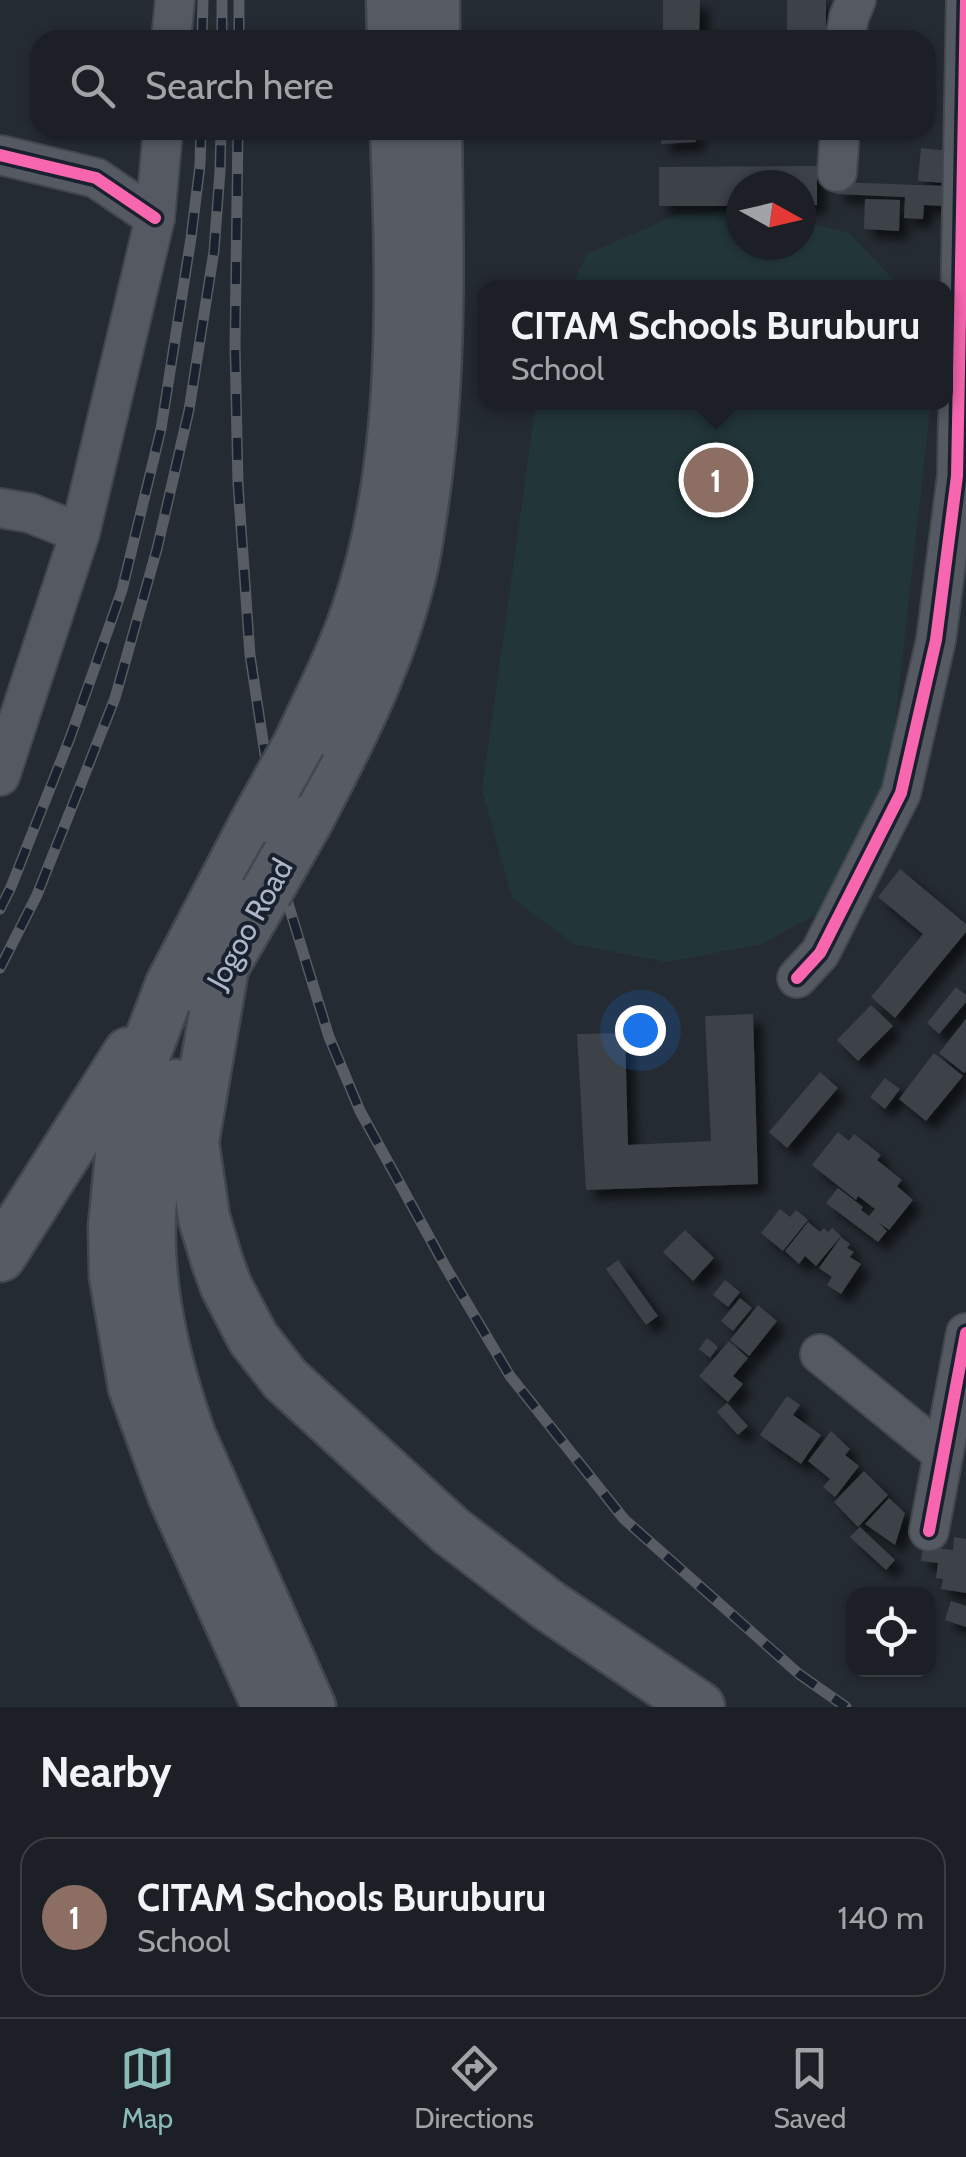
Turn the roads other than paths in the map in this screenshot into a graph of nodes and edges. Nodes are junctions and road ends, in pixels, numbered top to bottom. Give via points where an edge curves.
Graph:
1 (174, 0) edge
2 (392, 0) edge
3 (434, 0) edge
4 (856, 0) edge
5 (966, 0) edge
6 (172, 30) edge
7 (392, 30) edge
8 (434, 30) edge
9 (846, 30) edge
10 (162, 140) edge
11 (396, 140) edge
12 (436, 140) edge
13 (839, 140) edge
14 (0, 155) edge
15 (837, 172) dead end
16 (155, 218) junction
17 (0, 508) edge
18 (80, 533) junction
19 (0, 776) edge
20 (224, 967) junction
21 (797, 978) dead end
22 (171, 984) junction
23 (0, 1256) edge
24 (966, 1333) edge
25 (820, 1354) dead end
26 (944, 1454) junction
27 (928, 1531) dead end
28 (268, 1707) edge
29 (310, 1707) edge
30 (698, 1707) edge

1 - 6 street
2 - 7 main road
3 - 8 main road
4 - 9 street
5 - 21 street via 958,476 936,640 901,792 820,952
10 - 16 street
11 - 22 main road, Jogoo Road, bridge via 398,366 388,475 359,608 300,742
12 - 20 main road, Jogoo Road, bridge via 432,436 406,591 360,719
13 - 15 street
14 - 16 street via 96,178
16 - 18 street
17 - 18 street
18 - 19 street
20 - 29 main road, Jogoo Road via 190,1041 152,1186 156,1304 190,1436
20 - 30 main road via 193,1142 217,1262 253,1338 285,1379 451,1531
22 - 23 main road
22 - 28 main road, Jogoo Road via 131,1091 114,1227 115,1276 134,1387 156,1452
24 - 26 street
25 - 26 street
26 - 27 street

